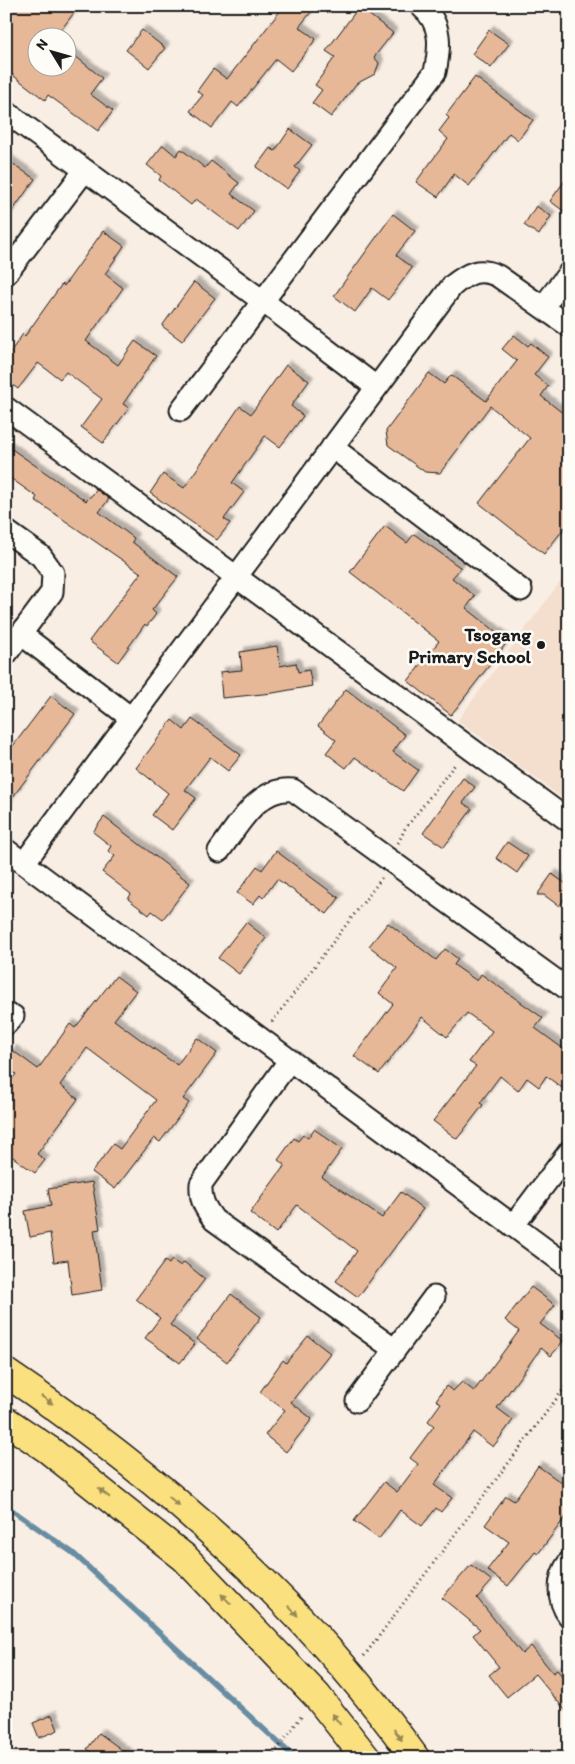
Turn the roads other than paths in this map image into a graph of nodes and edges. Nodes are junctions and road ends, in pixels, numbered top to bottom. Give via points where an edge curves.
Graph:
1 (421, 6) edge
2 (6, 112) edge
3 (85, 170) junction
4 (569, 273) edge
5 (6, 274) edge
6 (264, 302) junction
7 (544, 308) junction
8 (569, 326) edge
9 (376, 387) junction
10 (6, 408) edge
11 (181, 410) dead end
12 (332, 447) junction
13 (6, 531) edge
14 (234, 577) junction
15 (521, 590) dead end
16 (21, 634) junction
17 (6, 654) edge
18 (131, 718) junction
19 (569, 821) edge
20 (6, 850) edge
21 (219, 851) dead end
22 (24, 863) junction
23 (569, 990) edge
24 (289, 1061) junction
25 (569, 1152) edge
26 (513, 1226) junction
27 (569, 1267) edge
28 (434, 1297) dead end
29 (395, 1350) junction
30 (6, 1373) edge
31 (357, 1401) dead end
32 (6, 1421) edge
33 (569, 1562) edge
34 (569, 1616) edge
35 (366, 1758) edge
36 (415, 1758) edge

1 - 6 street via 438,33 440,48 435,72
2 - 3 street
3 - 5 street
3 - 6 street
4 - 7 street
6 - 9 street
6 - 11 street
7 - 8 street
7 - 9 street via 498,276 487,271 474,271 452,286
9 - 12 street
10 - 14 street
12 - 14 street
12 - 15 street
13 - 16 street via 41,556 53,573 52,592
14 - 18 street
14 - 19 street
16 - 17 street
16 - 18 street
18 - 22 street
20 - 22 street
21 - 23 street via 258,802 269,793 293,790
22 - 24 street
24 - 26 street
24 - 29 street via 202,1184 205,1208 214,1220
25 - 26 street
26 - 27 street
28 - 29 street
29 - 31 street
30 -> 36 main road via 68,1415 217,1536 300,1618 382,1712
35 -> 32 main road via 317,1696 185,1558 49,1450
33 - 34 street via 564,1568 559,1588 562,1608

